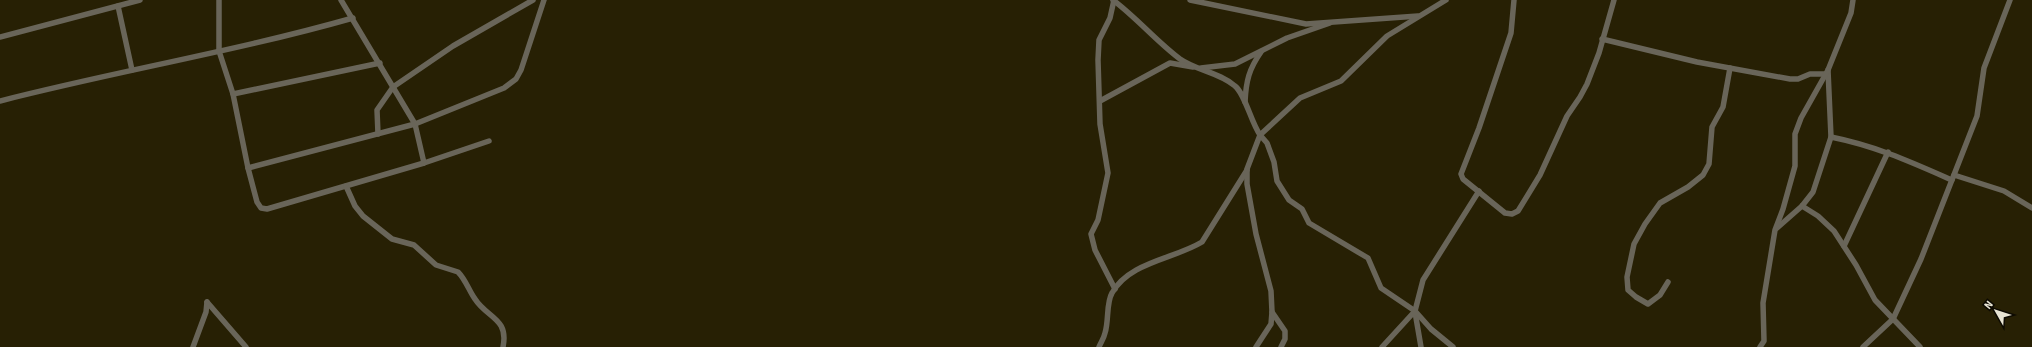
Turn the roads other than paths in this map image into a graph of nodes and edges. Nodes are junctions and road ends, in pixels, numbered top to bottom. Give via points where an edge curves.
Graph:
1 (140, 0) edge
2 (219, 0) edge
3 (341, 0) edge
4 (534, 0) edge
5 (544, 0) edge
6 (1113, 0) edge
7 (1190, 0) edge
8 (1514, 0) edge
9 (1614, 0) edge
10 (1853, 0) edge
11 (2010, 0) edge
12 (1442, 1) edge
13 (118, 6) junction
14 (1420, 16) junction
15 (353, 18) junction
16 (1330, 23) junction
17 (0, 38) edge
18 (1602, 39) junction
19 (219, 51) junction
20 (1261, 51) junction
21 (380, 63) junction
22 (1730, 68) junction
23 (1199, 69) junction
24 (132, 70) junction
25 (1826, 72) junction
26 (393, 87) junction
27 (233, 94) junction
28 (0, 101) edge
29 (1100, 101) junction
30 (1245, 102) junction
31 (415, 124) junction
32 (378, 134) junction
33 (1260, 135) junction
34 (1831, 137) junction
35 (489, 141) dead end
36 (1888, 152) junction
37 (424, 163) junction
38 (248, 168) junction
39 (1247, 169) junction
40 (1953, 178) junction
41 (346, 186) junction
42 (1479, 191) junction
43 (1802, 206) junction
44 (2032, 208) edge
45 (1775, 230) junction
46 (1844, 246) junction
47 (1668, 282) dead end
48 (1115, 289) junction
49 (1415, 311) junction
50 (1272, 312) junction
51 (1893, 319) junction
52 (193, 347) edge
53 (246, 347) edge
54 (503, 347) edge
55 (1099, 347) edge
56 (1256, 347) edge
57 (1281, 347) edge
58 (1382, 347) edge
59 (1421, 347) edge
60 (1453, 347) edge
61 (1760, 347) edge
62 (1863, 347) edge
63 (1920, 347) edge

1 - 13 street
2 - 19 street
3 - 15 street
4 - 26 street via 453,46
5 - 31 street via 516,79 504,88
6 - 23 street via 1182,60
6 - 29 street via 1110,18 1098,40
7 - 16 street via 1306,24
8 - 42 street via 1511,33 1461,174 1463,179
9 - 18 street
10 - 25 street via 1851,13
11 - 40 street via 1984,68 1977,116
12 - 14 street
13 - 17 street
13 - 24 street
14 - 16 street
14 - 33 street via 1387,36 1341,81 1300,98
15 - 19 street via 306,32
15 - 21 street
16 - 20 street via 1287,38
18 - 22 street
18 - 42 street via 1584,91 1567,116 1540,175 1518,211 1512,214 1505,212
19 - 24 street
19 - 27 street
20 - 23 street via 1235,64
20 - 30 street via 1253,62 1246,82
21 - 26 street
21 - 27 street
22 - 25 street via 1790,80
22 - 47 street via 1724,107 1712,127 1709,164 1703,175 1688,188 1660,203 1634,244 1627,277 1628,290 1648,304 1660,295
23 - 29 street via 1170,63
23 - 30 street via 1221,76 1236,87
24 - 28 street
25 - 34 street
25 - 45 street via 1795,134 1795,166
26 - 31 street
26 - 32 street via 378,110
27 - 38 street
29 - 48 street via 1100,124 1108,173 1100,214 1091,234 1095,250
30 - 33 street via 1250,118
31 - 32 street
31 - 37 street
32 - 38 street
33 - 39 street
33 - 49 street via 1267,143 1277,181 1289,200 1302,209 1309,223 1368,258 1381,288
34 - 36 street via 1862,143
34 - 43 street via 1813,192
35 - 37 street
36 - 40 street
36 - 46 street
37 - 41 street
38 - 41 street via 261,208 267,209
39 - 48 street via 1202,242 1150,263 1120,282
39 - 50 street via 1248,200 1271,292
40 - 44 street via 2004,191
40 - 51 street via 1921,259
41 - 54 street via 363,216 386,234 397,241 414,246 436,265 458,272 476,301 502,326 505,338
42 - 49 street via 1423,280
43 - 45 street
43 - 46 street via 1828,225
45 - 61 street via 1763,303 1764,341
46 - 51 street via 1875,300
48 - 55 street via 1111,294 1105,333
49 - 58 street
49 - 59 street
49 - 60 street via 1431,329
50 - 56 street via 1271,324
50 - 57 street via 1285,331
51 - 62 street
51 - 63 street
52 - 53 street via 206,312 207,302

